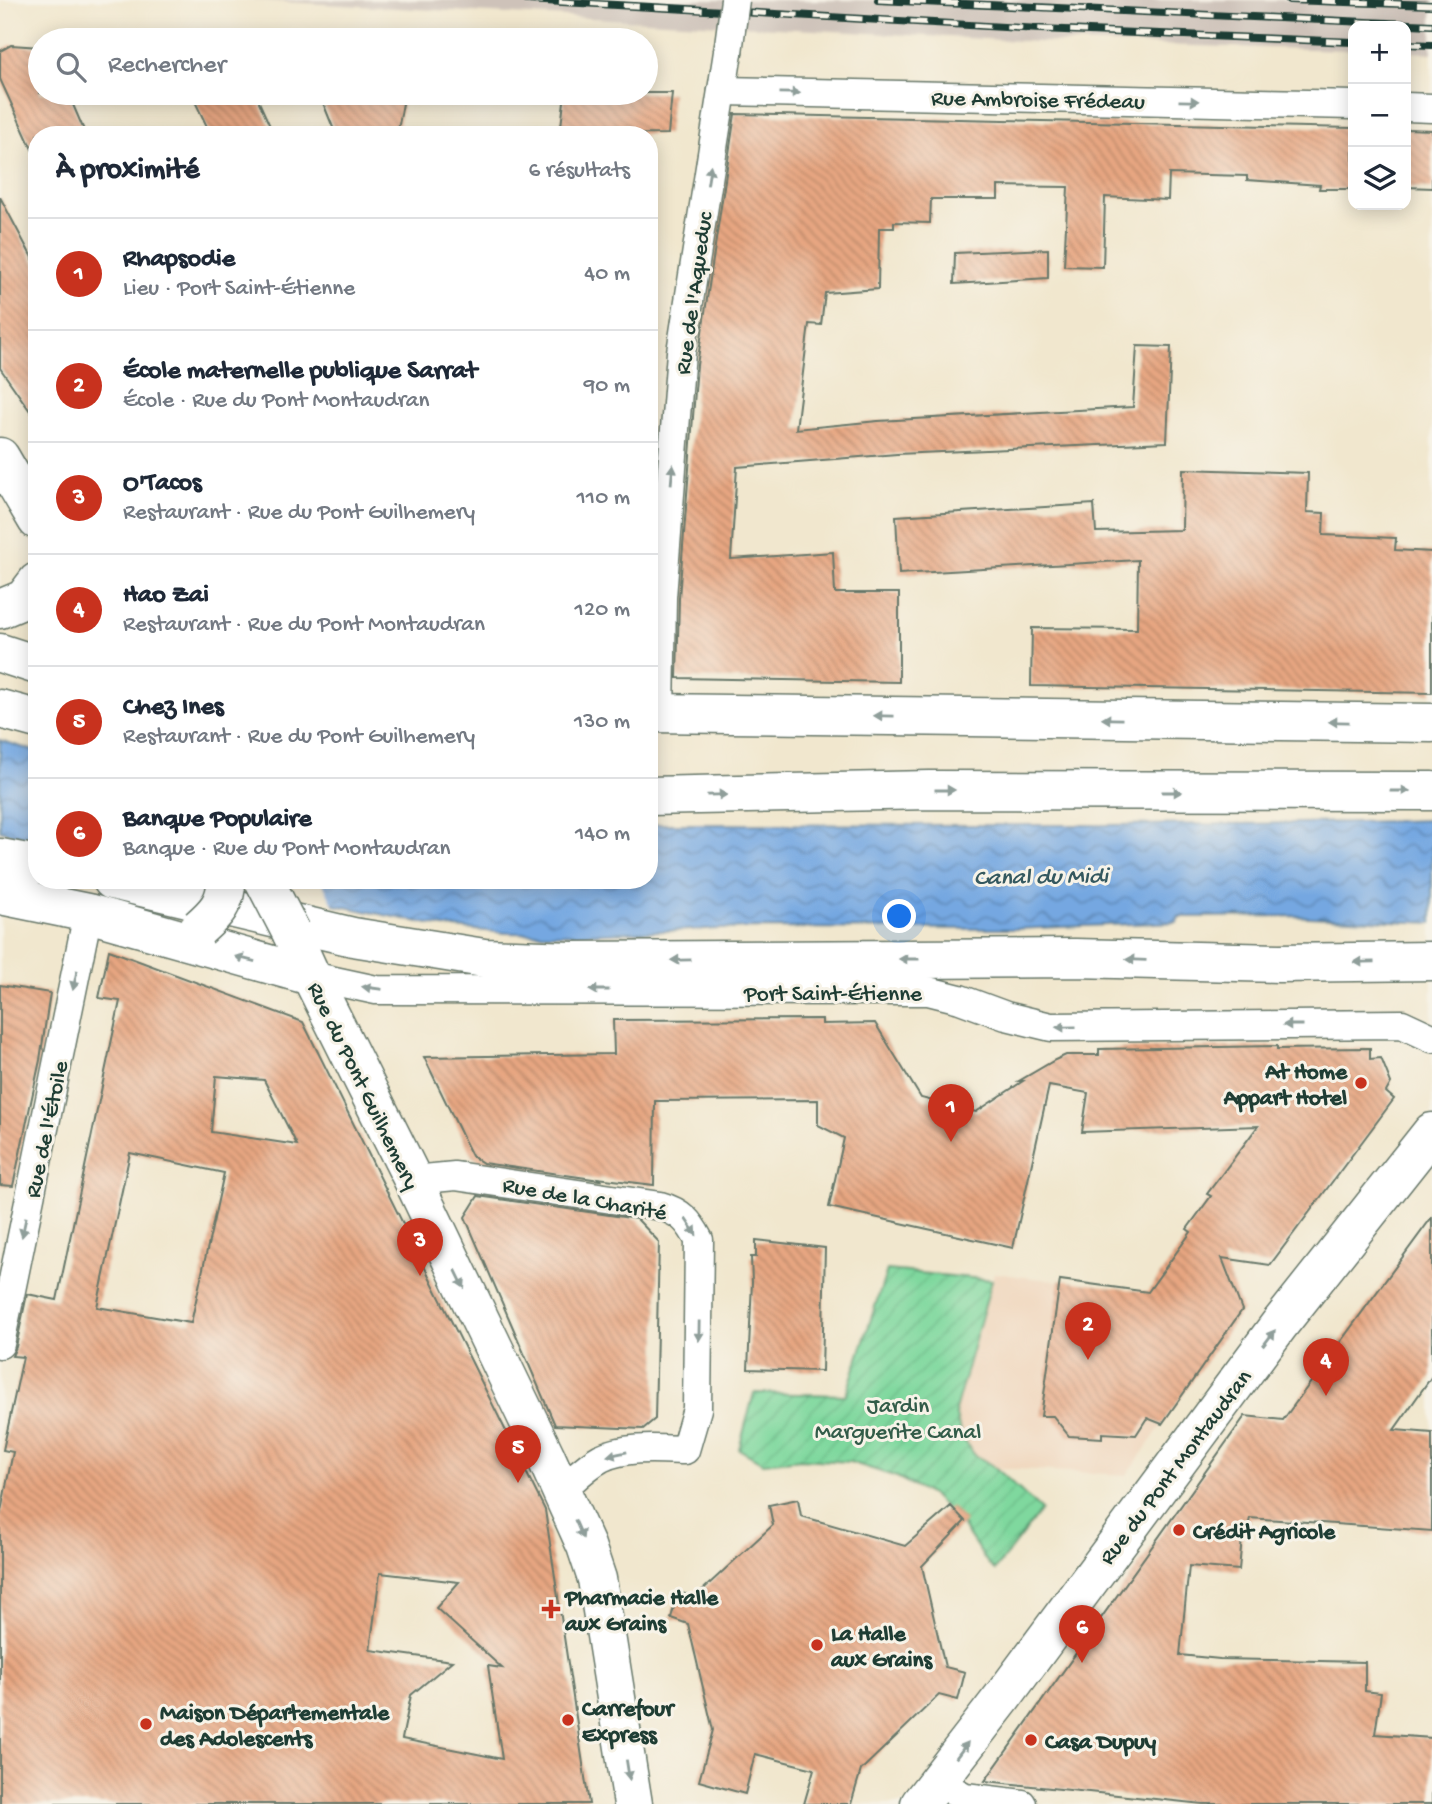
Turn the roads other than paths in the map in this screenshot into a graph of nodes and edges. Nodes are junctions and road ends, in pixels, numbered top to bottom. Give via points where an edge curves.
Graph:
1 (735, 0) edge
2 (722, 91) junction
3 (1348, 105) edge
4 (1411, 107) edge
5 (1432, 108) edge
6 (0, 457) edge
7 (28, 505) edge
8 (28, 594) edge
9 (0, 609) edge
10 (0, 653) edge
11 (658, 655) edge
12 (28, 662) edge
13 (0, 709) edge
14 (658, 713) edge
15 (28, 717) edge
16 (1432, 723) edge
17 (1432, 791) edge
18 (658, 796) edge
19 (0, 858) edge
20 (28, 863) edge
21 (150, 889) edge
22 (225, 889) edge
23 (269, 889) edge
24 (285, 889) edge
25 (0, 895) edge
26 (88, 913) junction
27 (292, 932) junction
28 (188, 934) junction
29 (1432, 961) edge
30 (311, 976) junction
31 (1432, 1038) edge
32 (1432, 1132) edge
33 (413, 1180) junction
34 (0, 1344) edge
35 (561, 1490) junction
36 (929, 1793) edge
37 (634, 1804) edge
38 (1022, 1804) edge

1 - 2 street, Rue de l'Aqueduc, bridge
2 -> 3 street, Rue Ambroise Frédeau
11 -> 2 street, Rue de l'Aqueduc via 681,352
4 - 5 street
6 - 7 main road
8 - 9 main road
10 - 12 main road
13 - 15 main road
16 -> 14 main road
18 -> 17 main road via 930,790
19 - 20 main road
29 -> 21 main road, Port Saint-Étienne via 484,958 353,937
22 - 28 main road, bridge via 216,913
23 - 27 main road, Rue du Pont Guilhemery, bridge
24 - 27 main road
25 - 26 main road
26 - 28 main road
26 -> 34 street, Rue de l'Étoile
27 - 30 main road, Rue du Pont Guilhemery
30 -> 28 main road
31 -> 30 street, Port Saint-Étienne via 1402,1024 1051,1027 928,991 376,990
30 - 33 main road, Rue du Pont Guilhemery
36 -> 32 main road, Rue du Pont Montaudran via 1279,1325
33 -> 35 main road, Rue du Pont Guilhemery
33 -> 35 street, Rue de la Charité via 455,1176 660,1206 689,1220 699,1240 698,1396 685,1450 615,1452 583,1470
35 -> 37 main road, Rue du Pont Guilhemery via 597,1579
36 - 38 street

